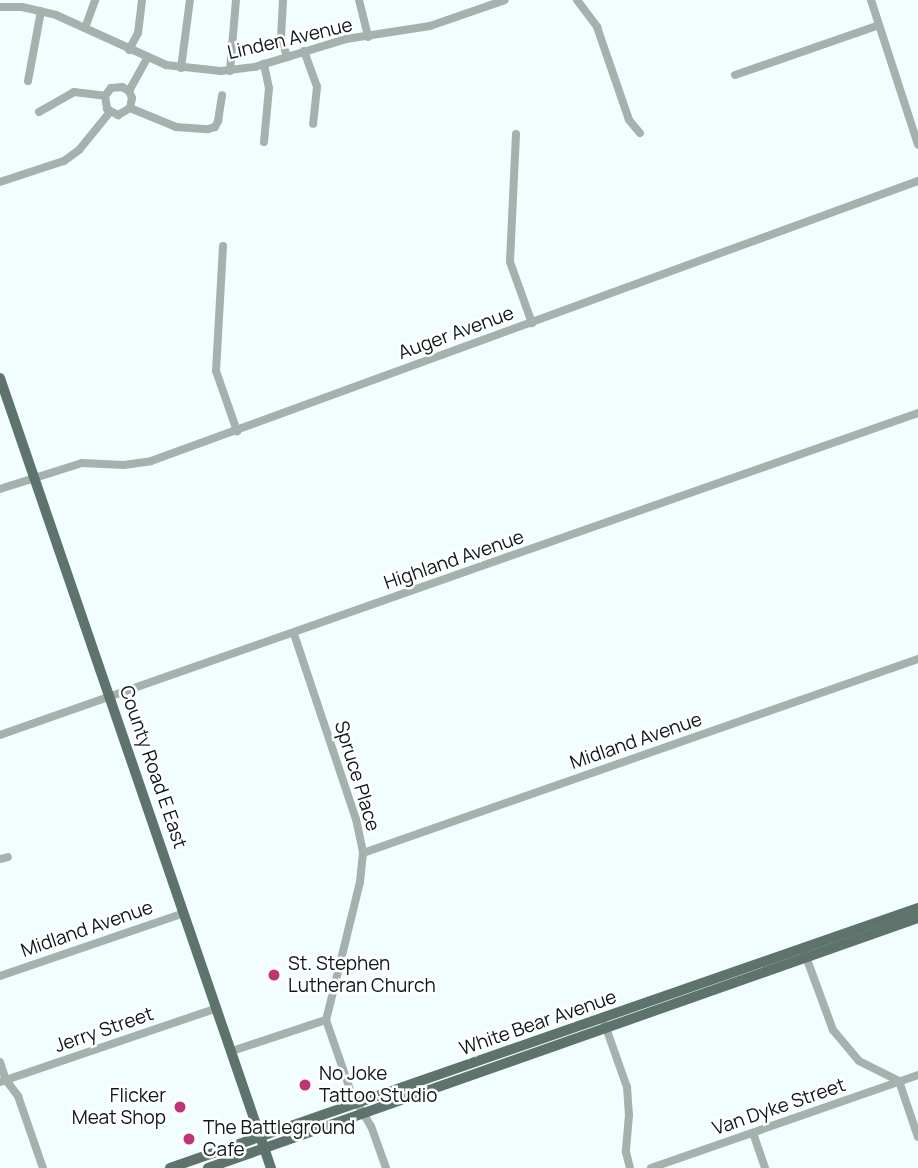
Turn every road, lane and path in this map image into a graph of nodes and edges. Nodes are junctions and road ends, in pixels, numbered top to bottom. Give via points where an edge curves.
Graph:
1 (95, 0) edge
2 (142, 0) edge
3 (190, 0) edge
4 (236, 0) edge
5 (283, 0) edge
6 (359, 0) edge
7 (479, 0) edge
8 (505, 0) edge
9 (577, 0) edge
10 (871, 0) edge
11 (0, 7) edge
12 (482, 10) junction
13 (41, 11) junction
14 (879, 25) junction
15 (85, 28) junction
16 (368, 37) junction
17 (129, 50) junction
18 (304, 51) junction
19 (288, 57) junction
20 (147, 59) junction
21 (264, 64) junction
22 (181, 68) junction
23 (230, 71) junction
24 (735, 75) dead end
25 (28, 81) dead end
26 (129, 91) junction
27 (222, 95) dead end
28 (105, 96) junction
29 (130, 108) junction
30 (39, 112) dead end
31 (110, 112) junction
32 (313, 124) dead end
33 (516, 134) dead end
34 (640, 134) dead end
35 (264, 142) dead end
36 (918, 145) edge
37 (918, 181) edge
38 (0, 182) edge
39 (223, 246) dead end
40 (532, 323) junction
41 (0, 378) edge
42 (918, 413) edge
43 (237, 431) junction
44 (34, 477) junction
45 (0, 489) edge
46 (294, 634) junction
47 (918, 659) edge
48 (110, 698) junction
49 (0, 736) edge
50 (363, 853) junction
51 (918, 908) edge
52 (184, 912) junction
53 (918, 918) edge
54 (805, 953) junction
55 (0, 976) edge
56 (217, 1009) junction
57 (326, 1020) junction
58 (604, 1023) junction
59 (232, 1051) junction
60 (0, 1062) edge
61 (918, 1075) edge
62 (3, 1081) edge
63 (899, 1081) junction
64 (360, 1109) junction
65 (753, 1133) junction
66 (261, 1137) junction
67 (918, 1137) edge
68 (265, 1149) junction
69 (43, 1168) edge
70 (170, 1168) edge
71 (208, 1168) edge
72 (271, 1168) edge
73 (386, 1168) edge
74 (631, 1168) edge
75 (651, 1168) edge
76 (765, 1168) edge

1 - 15 street
2 - 17 street via 138,33
3 - 22 street
4 - 23 street
5 - 19 street via 281,37
6 - 16 street
7 - 12 street
8 - 12 street, Linden Avenue
9 - 34 street via 597,27 629,120
10 - 14 street
11 - 13 street, Linden Avenue
12 - 16 street, Linden Avenue via 430,26
13 - 15 street, Linden Avenue
13 - 25 street
14 - 24 street
14 - 36 street
15 - 17 street, Linden Avenue
16 - 18 street, Linden Avenue
17 - 20 street, Linden Avenue
18 - 19 street, Linden Avenue
18 - 32 street via 317,87
19 - 21 street, Linden Avenue
20 - 22 street, Linden Avenue
20 - 26 street
21 - 23 street, Linden Avenue
21 - 35 street via 269,88
22 - 23 street, Linden Avenue
26 - 28 street via 117,86
26 - 29 street
27 - 29 street via 218,121 208,129 176,127
28 - 30 street via 74,92
28 - 31 street
29 - 31 street via 121,114
31 - 38 street via 64,161
33 - 40 street via 510,262
37 - 40 street, Auger Avenue
39 - 43 street via 216,371
40 - 43 street, Auger Avenue
41 - 44 main road, County Road E East
42 - 46 street, Highland Avenue
43 - 44 street, Auger Avenue via 151,461 124,466 82,463
44 - 45 street, Auger Avenue
44 - 48 main road, County Road E East
46 - 48 street, Highland Avenue
46 - 50 street, Spruce Place via 356,819
47 - 50 street, Midland Avenue
48 - 49 street, Highland Avenue
48 - 52 main road, County Road E East
50 - 57 street, Spruce Place
51 - 54 main road, White Bear Avenue
52 - 55 street, Midland Avenue
52 - 56 main road, County Road E East
53 - 54 main road, White Bear Avenue
54 - 58 main road, White Bear Avenue
54 - 63 street via 827,1019 840,1041 871,1069
56 - 59 main road, County Road E East
56 - 62 street, Jerry Street
57 - 59 street
57 - 64 street
58 - 64 main road, White Bear Avenue
58 - 74 street via 627,1087 626,1152
59 - 66 main road, County Road E East
60 - 62 street
61 - 63 street, Van Dyke Street
62 - 69 street via 18,1096
63 - 65 street, Van Dyke Street
63 - 67 street
64 - 66 main road, White Bear Avenue
64 - 68 main road, White Bear Avenue
64 - 73 street
65 - 75 street, Van Dyke Street
65 - 76 street
66 - 68 main road, County Road E East
66 - 70 main road, White Bear Avenue
68 - 71 main road, White Bear Avenue
68 - 72 main road, County Road E East

